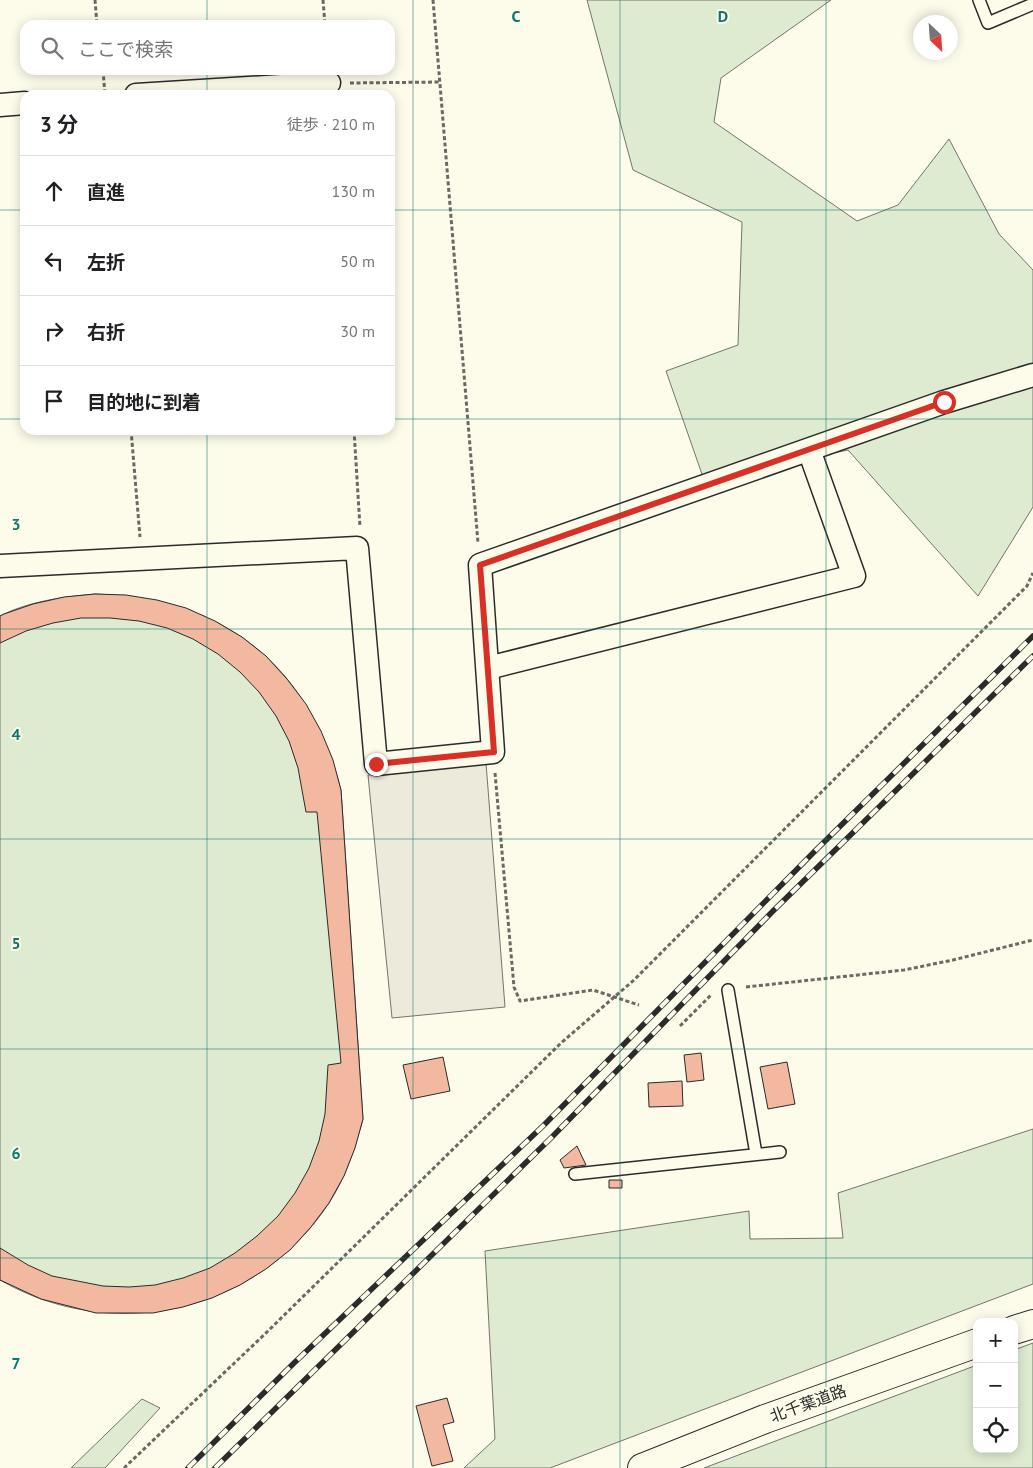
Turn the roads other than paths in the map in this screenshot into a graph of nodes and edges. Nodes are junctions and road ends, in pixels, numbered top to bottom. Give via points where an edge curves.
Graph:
1 (979, 0) edge
2 (1033, 4) edge
3 (329, 83) road end
4 (216, 90) edge
5 (20, 103) edge
6 (0, 105) edge
7 (1033, 375) edge
8 (809, 450) junction
9 (0, 566) edge
10 (488, 668) junction
11 (728, 990) road end
12 (780, 1152) dead end
13 (756, 1154) junction
14 (575, 1174) dead end
15 (1033, 1324) edge
16 (1018, 1329) edge
17 (973, 1344) edge
18 (642, 1468) edge

1 - 2 lane via 988,23
3 - 4 street
5 - 6 street
7 - 8 street via 944,402
8 - 10 street via 480,565
8 - 10 street via 854,576
9 - 10 street via 357,548 376,764 494,752
11 - 13 lane
12 - 13 lane
13 - 14 lane
15 - 16 highway
17 - 18 highway, 北千葉道路 via 765,1419

